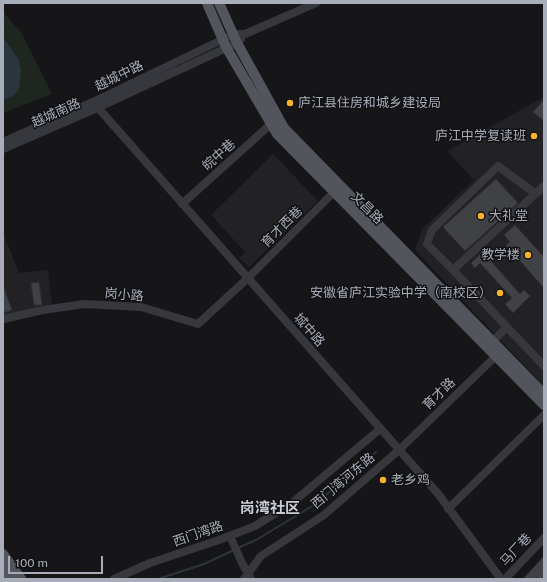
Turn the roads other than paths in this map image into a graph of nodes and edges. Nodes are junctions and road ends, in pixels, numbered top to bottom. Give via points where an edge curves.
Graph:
1 (207, 3) edge
2 (219, 3) edge
3 (316, 3) edge
4 (235, 38) junction
5 (224, 44) junction
6 (95, 105) junction
7 (271, 124) junction
8 (3, 142) edge
9 (3, 149) edge
10 (544, 186) edge
11 (334, 192) junction
12 (536, 194) junction
13 (182, 204) junction
14 (453, 270) junction
15 (248, 278) junction
16 (3, 319) edge
17 (508, 327) junction
18 (493, 341) junction
19 (496, 356) junction
20 (544, 366) edge
21 (544, 394) edge
22 (544, 405) edge
23 (544, 415) edge
24 (380, 429) junction
25 (399, 450) junction
26 (448, 508) junction
27 (544, 538) edge
28 (231, 539) junction
29 (3, 554) edge
30 (3, 569) edge
31 (247, 578) edge
32 (10, 579) edge
33 (21, 579) edge
34 (114, 579) edge
35 (501, 579) edge
36 (505, 579) edge

1 - 5 main road, 文昌路
2 - 4 main road, 文昌路
3 - 4 street, 越城中路
4 - 5 street, 越城中路
4 - 18 main road, 文昌路 via 284,128
5 - 6 street, 越城中路
5 - 7 main road, 文昌路
6 - 8 street, 越城中路
6 - 9 street, 越城南路
6 - 13 street, 城中路
7 - 11 main road, 文昌路 via 277,134
7 - 13 street, 皖中巷
10 - 12 street
11 - 15 street, 育才西巷
11 - 19 main road, 文昌路
12 - 14 street
12 - 14 street via 498,166 432,230 428,244
13 - 15 street, 城中路
14 - 17 street
15 - 16 street, 岗小路 via 198,324 141,307 84,304
15 - 24 street, 城中路
17 - 18 street
17 - 20 street
18 - 21 main road, 文昌路
19 - 22 main road, 文昌路
19 - 25 street, 育才路
23 - 26 street
24 - 25 street, 城中路
24 - 28 street, 西门湾路 via 292,503
25 - 26 street, 城中路
25 - 31 street, 西门湾河东路 via 324,515 261,556
26 - 35 street, 城中路
27 - 36 street, 马厂巷
28 - 31 street
28 - 34 street, 西门湾路 via 150,563
29 - 33 main road
30 - 32 main road

